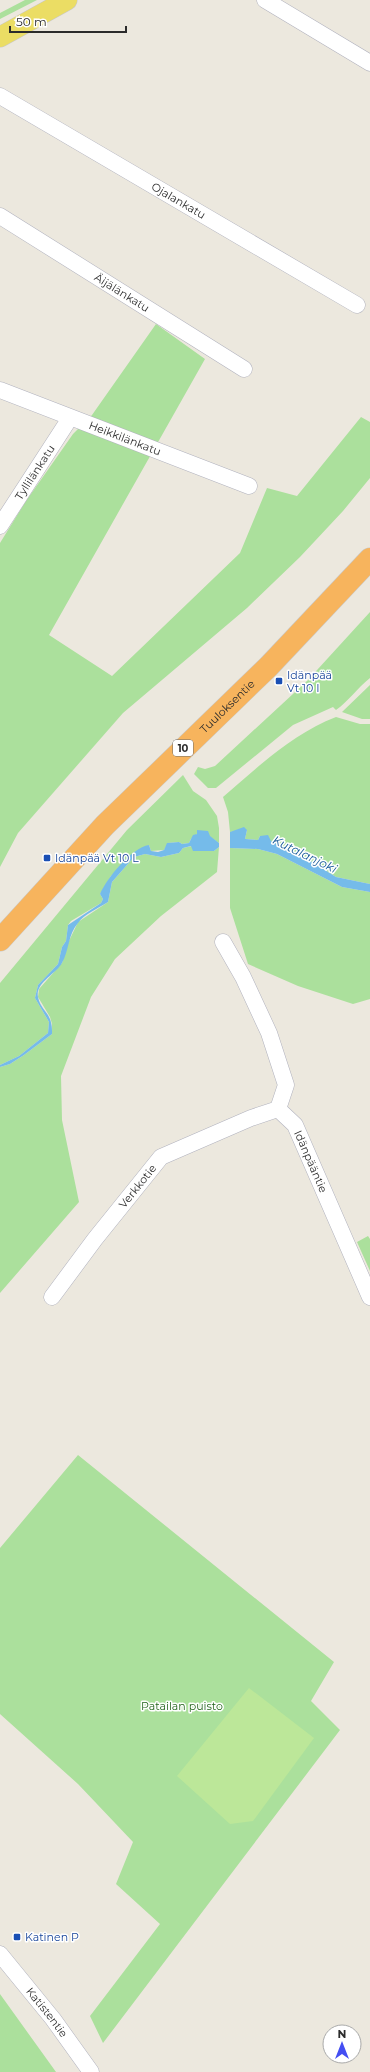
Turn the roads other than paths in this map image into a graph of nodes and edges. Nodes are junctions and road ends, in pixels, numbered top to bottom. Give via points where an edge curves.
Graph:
1 (67, 0) edge
2 (265, 0) edge
3 (0, 37) edge
4 (370, 63) edge
5 (0, 96) edge
6 (0, 216) edge
7 (356, 305) dead end
8 (244, 369) dead end
9 (0, 390) edge
10 (70, 418) junction
11 (249, 486) dead end
12 (0, 526) edge
13 (370, 558) edge
14 (0, 940) edge
15 (223, 942) dead end
16 (278, 1110) junction
17 (52, 1297) dead end
18 (370, 1297) edge
19 (0, 1954) edge
20 (91, 2072) edge

1 - 3 main road
2 - 4 street
5 - 7 street, Ojalankatu
6 - 8 street, Äijälänkatu
9 - 10 street, Heikkilänkatu
10 - 11 street, Heikkilänkatu
10 - 12 street, Tyllilänkatu
13 - 14 highway, Tuuloksentie / 10 via 269,666 105,825
15 - 16 street via 243,977 269,1033 286,1085
16 - 17 street, Verkkotie via 251,1118 161,1157
16 - 18 street, Idänpääntie via 294,1125
19 - 20 street, Katistentie via 53,2019

